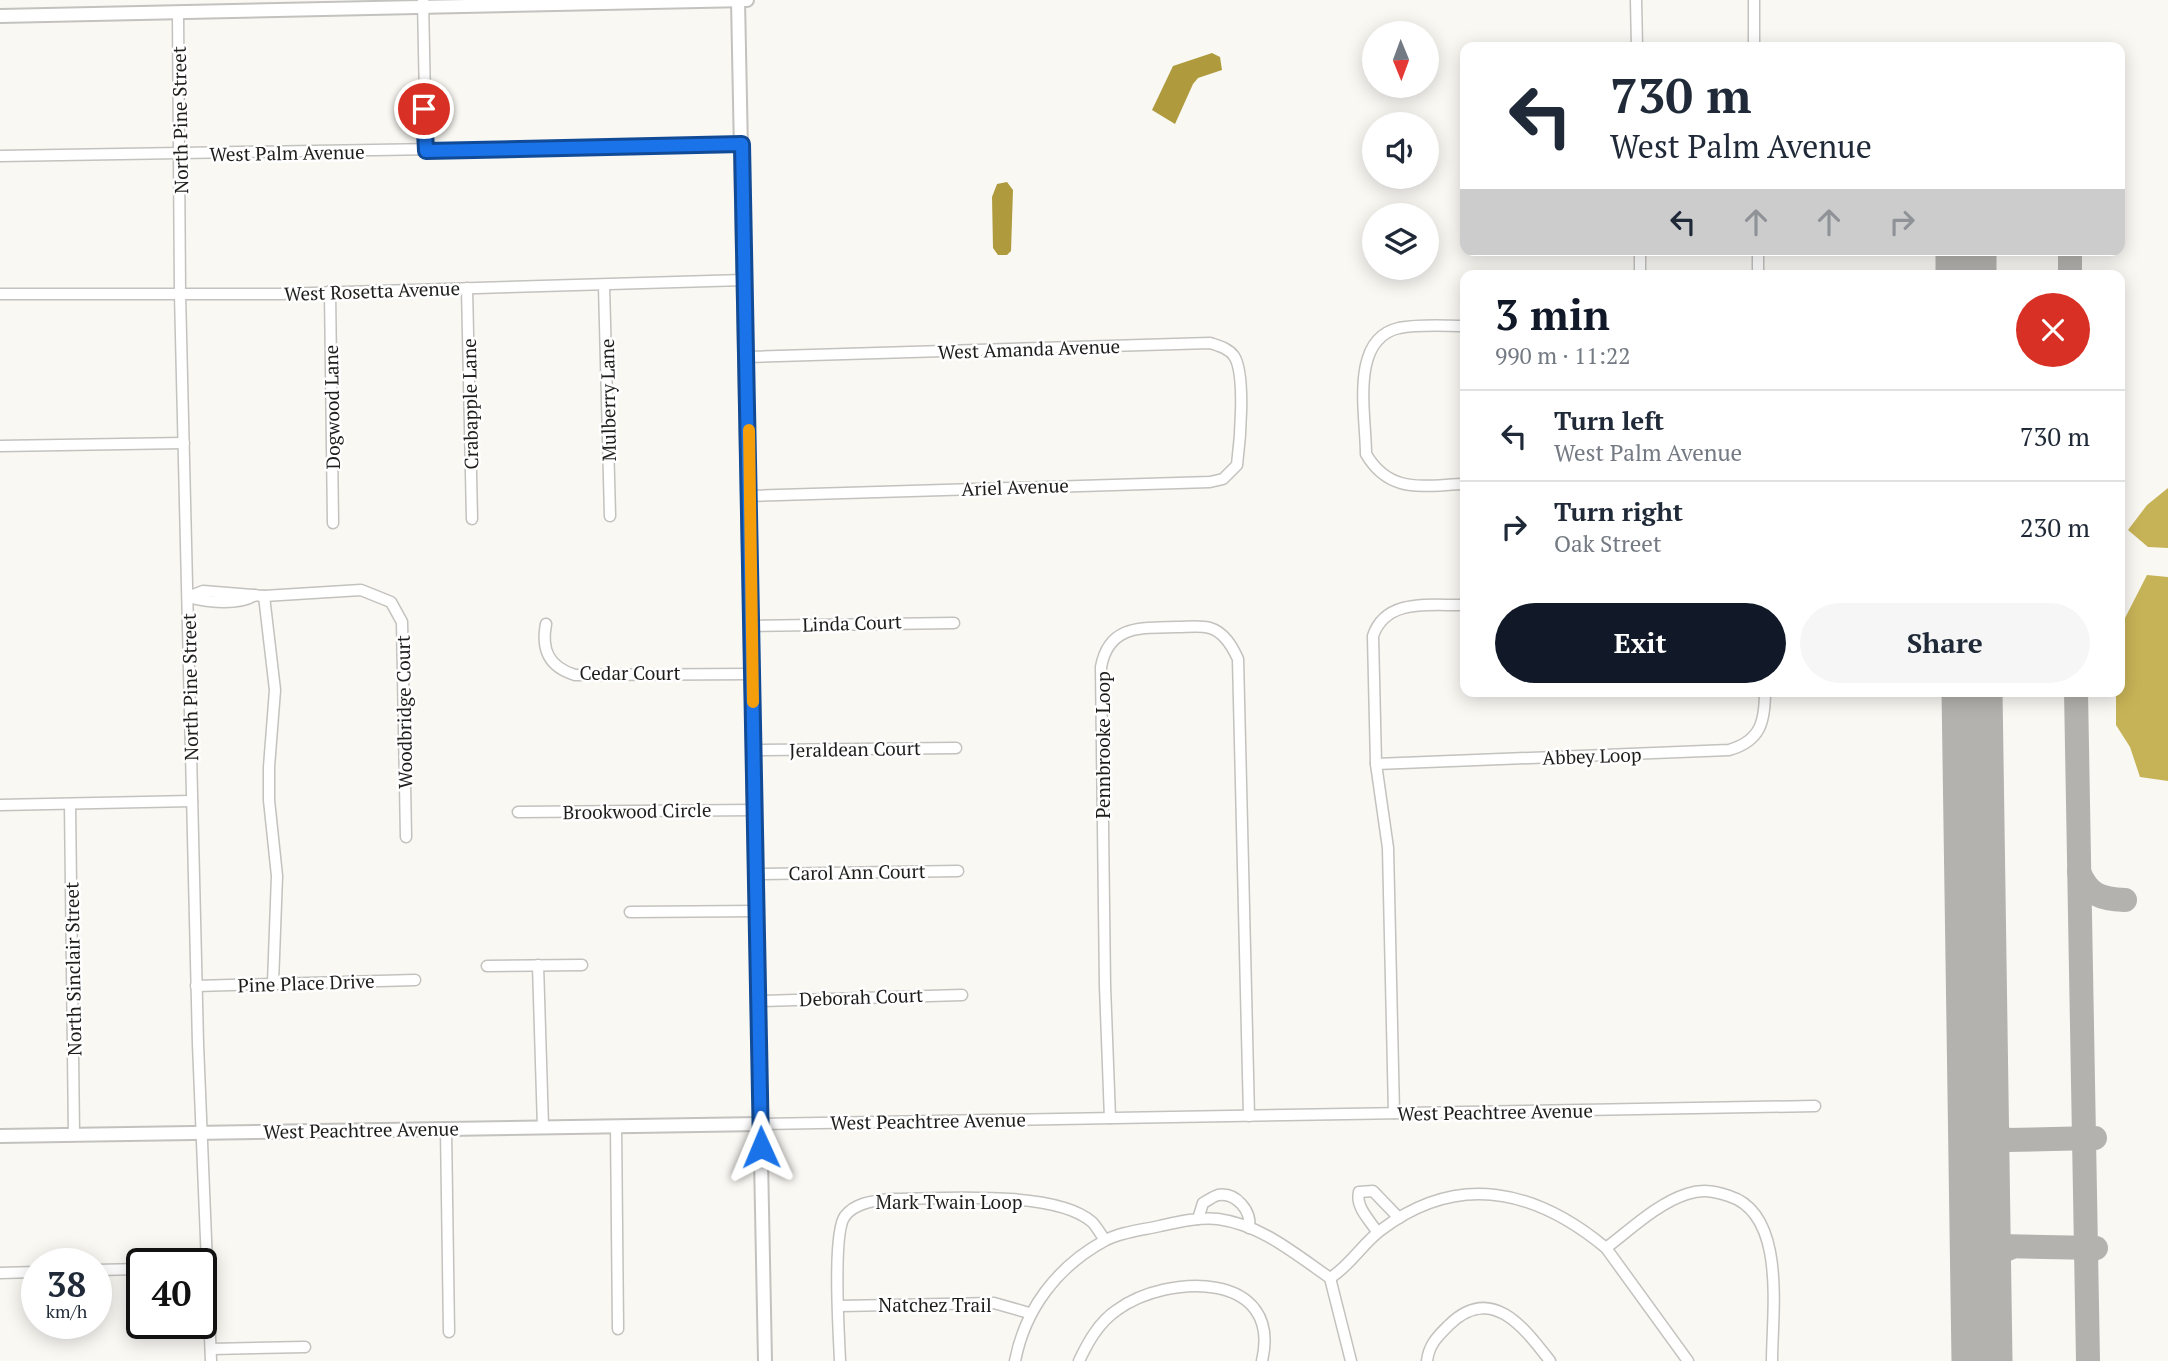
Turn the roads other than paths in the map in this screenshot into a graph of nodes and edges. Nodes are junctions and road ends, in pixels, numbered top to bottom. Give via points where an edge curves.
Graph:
1 (738, 0) edge
2 (747, 0) edge
3 (1636, 0) edge
4 (1754, 0) edge
5 (423, 4) edge
6 (142, 7) edge
7 (178, 13) junction
8 (0, 16) edge
9 (1637, 42) edge
10 (1754, 42) edge
11 (742, 144) junction
12 (426, 151) junction
13 (181, 154) junction
14 (0, 156) edge
15 (744, 280) junction
16 (604, 285) junction
17 (467, 288) junction
18 (330, 291) junction
19 (180, 294) junction
20 (0, 295) edge
21 (1460, 326) edge
22 (747, 357) junction
23 (1239, 428) joint
24 (184, 443) junction
25 (0, 446) edge
26 (1460, 484) edge
27 (749, 496) junction
28 (610, 516) dead end
29 (472, 520) dead end
30 (333, 523) dead end
31 (259, 596) junction
32 (188, 597) junction
33 (1460, 605) edge
34 (954, 623) dead end
35 (546, 624) dead end
36 (751, 626) junction
37 (752, 674) junction
38 (1765, 697) edge
39 (956, 748) dead end
40 (754, 750) junction
41 (1376, 764) junction
42 (192, 801) junction
43 (70, 804) junction
44 (0, 805) edge
45 (755, 810) junction
46 (518, 812) dead end
47 (406, 837) dead end
48 (958, 871) dead end
49 (757, 874) junction
50 (758, 911) junction
51 (630, 912) dead end
52 (538, 965) junction
53 (582, 965) dead end
54 (487, 966) dead end
55 (415, 980) dead end
56 (273, 983) junction
57 (196, 986) junction
58 (962, 995) dead end
59 (760, 1001) junction
60 (1815, 1106) dead end
61 (1394, 1113) junction
62 (1249, 1116) junction
63 (1110, 1118) junction
64 (761, 1124) junction
65 (615, 1126) junction
66 (543, 1127) junction
67 (446, 1129) junction
68 (200, 1133) junction
69 (74, 1135) junction
70 (0, 1136) edge
71 (1399, 1218) junction
72 (1198, 1219) junction
73 (1249, 1228) junction
74 (1377, 1232) junction
75 (1105, 1240) junction
76 (204, 1248) edge
77 (1606, 1248) junction
78 (21, 1272) edge
79 (0, 1273) edge
80 (1330, 1278) junction
81 (839, 1306) junction
82 (1029, 1313) junction
83 (618, 1329) dead end
84 (449, 1332) dead end
85 (210, 1339) edge
86 (305, 1348) dead end
87 (211, 1349) junction
88 (211, 1361) edge
89 (765, 1361) edge
90 (840, 1361) edge
91 (1015, 1361) edge
92 (1079, 1361) edge
93 (1262, 1361) edge
94 (1350, 1361) edge
95 (1427, 1361) edge
96 (1550, 1361) edge
97 (1688, 1361) edge
98 (1772, 1361) edge

1 - 2 street
1 - 5 street
1 - 11 street
3 - 9 street
4 - 10 street
5 - 7 street
5 - 12 street
6 - 7 street
6 - 8 street
7 - 13 street, North Pine Street
11 - 12 street, West Palm Avenue
11 - 15 street
12 - 13 street, West Palm Avenue
13 - 14 street, West Palm Avenue
13 - 19 street, North Pine Street
15 - 16 street, West Rosetta Avenue
15 - 22 street
16 - 17 street, West Rosetta Avenue
16 - 28 street, Mulberry Lane
17 - 18 street, West Rosetta Avenue
17 - 29 street, Crabapple Lane
18 - 19 street, West Rosetta Avenue
18 - 30 street, Dogwood Lane
19 - 20 street, West Rosetta Avenue
19 - 24 street, North Pine Street
21 - 26 street via 1401,327 1387,332 1370,348 1365,363 1366,453 1372,464 1398,484
22 - 23 street, West Amanda Avenue via 1210,343 1227,349 1238,367
22 - 27 street
23 - 27 street, Ariel Avenue via 1237,465 1223,479 1210,482
24 - 25 street
24 - 32 street, North Pine Street
27 - 36 street
31 - 32 street, Woodbridge Court via 203,591
31 - 47 street, Woodbridge Court via 361,590 382,596 398,611 405,676
31 - 56 street via 275,690 269,778 277,876
32 - 42 street, North Pine Street
33 - 41 street via 1396,608 1376,627 1372,644
34 - 36 street, Linda Court
35 - 37 street, Cedar Court via 546,655 555,666 575,675
36 - 37 street
37 - 40 street
38 - 41 street, Abbey Loop via 1762,727 1743,746 1729,750
39 - 40 street, Jeraldean Court
40 - 45 street
41 - 61 street via 1388,848
42 - 43 street
42 - 57 street, North Pine Street
43 - 44 street
43 - 69 street, North Sinclair Street
45 - 46 street, Brookwood Circle
45 - 49 street
48 - 49 street, Carol Ann Court
49 - 50 street
50 - 51 street
50 - 59 street
52 - 53 street
52 - 54 street
52 - 66 street
55 - 56 street, Pine Place Drive
56 - 57 street, Pine Place Drive
57 - 68 street, North Pine Street
58 - 59 street, Deborah Court
59 - 64 street
60 - 61 street, West Peachtree Avenue
61 - 62 street, West Peachtree Avenue
62 - 63 street, West Peachtree Avenue
62 - 63 street, Pennbrooke Loop via 1238,659 1231,644 1209,627 1140,628 1114,639 1104,651
63 - 64 street, West Peachtree Avenue
64 - 65 street, West Peachtree Avenue
64 - 89 street
65 - 66 street, West Peachtree Avenue
65 - 83 street
66 - 67 street, West Peachtree Avenue
67 - 68 street, West Peachtree Avenue
67 - 84 street
68 - 69 street, West Peachtree Avenue
68 - 76 street, North Pine Street
69 - 70 street, West Peachtree Avenue
71 - 74 street
71 - 74 street via 1373,1191 1359,1192 1357,1200
71 - 77 street via 1442,1200 1506,1196 1558,1213
72 - 73 street
72 - 73 street via 1203,1203 1218,1195 1242,1204
72 - 75 street
73 - 80 street via 1273,1238
74 - 80 street
75 - 81 street, Mark Twain Loop via 1093,1223 1050,1204 989,1198 870,1201 845,1216 840,1227
75 - 82 street via 1061,1274
77 - 97 street
77 - 98 street via 1685,1194 1709,1190 1737,1198 1756,1214 1768,1234
78 - 79 street
80 - 94 street
81 - 82 street, Natchez Trail via 994,1304
81 - 90 street, Mark Twain Loop
82 - 91 street
85 - 87 street, North Pine Street
86 - 87 street
87 - 88 street, North Pine Street
92 - 93 street via 1115,1310 1145,1295 1188,1284 1227,1289 1248,1303 1259,1319 1265,1345
95 - 96 street via 1433,1341 1454,1320 1489,1309 1520,1322

